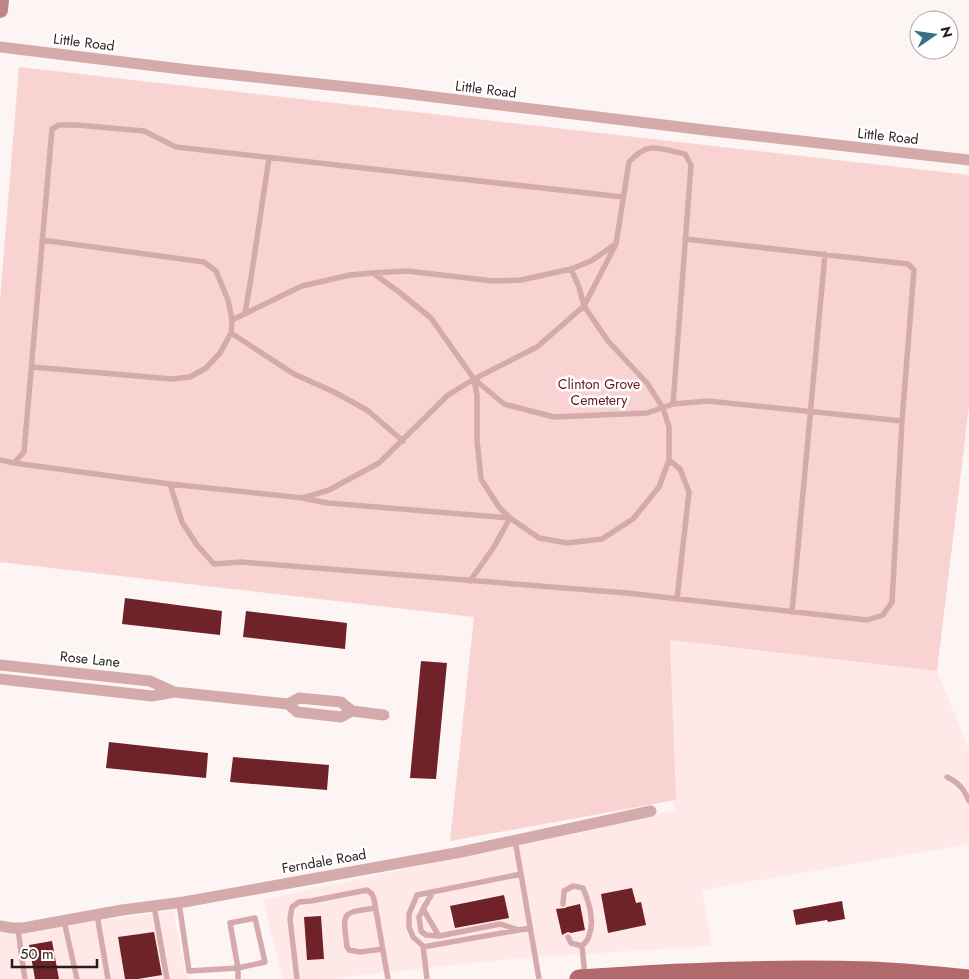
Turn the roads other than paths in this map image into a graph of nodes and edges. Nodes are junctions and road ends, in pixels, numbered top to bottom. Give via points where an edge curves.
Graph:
1 (1, 0) edge
2 (0, 10) edge
3 (0, 47) edge
4 (269, 158) junction
5 (969, 160) edge
6 (623, 197) junction
7 (685, 239) junction
8 (42, 240) junction
9 (616, 244) junction
10 (825, 254) junction
11 (571, 269) junction
12 (373, 273) junction
13 (584, 306) junction
14 (245, 313) junction
15 (232, 320) junction
16 (231, 333) junction
17 (32, 367) junction
18 (474, 379) junction
19 (673, 404) junction
20 (663, 408) junction
21 (810, 411) junction
22 (902, 420) junction
23 (403, 441) junction
24 (0, 460) edge
25 (670, 460) junction
26 (14, 464) junction
27 (170, 484) junction
28 (304, 498) junction
29 (510, 518) junction
30 (470, 581) junction
31 (677, 599) junction
32 (792, 612) junction
33 (0, 665) edge
34 (0, 680) edge
35 (174, 692) junction
36 (384, 715) dead end
37 (947, 777) dead end
38 (969, 801) edge
39 (651, 811) dead end
40 (515, 840) junction
41 (521, 874) junction
42 (433, 892) junction
43 (179, 903) junction
44 (563, 904) dead end
45 (154, 906) junction
46 (375, 908) junction
47 (423, 909) junction
48 (97, 915) junction
49 (64, 921) junction
50 (0, 926) edge
51 (18, 928) junction
52 (530, 928) junction
53 (519, 930) junction
54 (439, 936) junction
55 (568, 938) dead end
56 (582, 946) junction
57 (423, 947) junction
58 (383, 949) junction
59 (238, 968) junction
60 (873, 975) edge
61 (662, 976) edge
62 (585, 978) edge
63 (25, 979) edge
64 (77, 979) edge
65 (108, 979) edge
66 (167, 979) edge
67 (238, 979) edge
68 (297, 979) edge
69 (388, 979) edge
70 (427, 979) edge
71 (539, 979) edge
72 (578, 979) edge
73 (969, 979) edge

1 - 2 main road
3 - 5 street, Little Road
4 - 6 lane
4 - 8 lane via 176,147 144,131 58,125 52,128
4 - 14 lane
6 - 7 lane via 629,162 637,154 650,147 684,154 691,165
6 - 9 lane
7 - 10 lane
7 - 19 lane
8 - 15 lane via 204,262 216,272 228,300
8 - 17 lane
9 - 11 lane via 592,262
9 - 13 lane
10 - 21 lane
10 - 22 lane via 908,264 914,270
11 - 12 lane via 521,280 493,281 407,271
11 - 13 lane
12 - 14 lane via 302,286
12 - 18 lane via 431,318
13 - 18 lane via 537,348
13 - 20 lane via 608,341 647,383
14 - 15 lane
15 - 16 lane
16 - 17 lane via 220,353 206,368 190,377 172,379
16 - 23 lane via 294,374 367,410
17 - 26 lane via 24,452
18 - 20 lane via 504,404 554,417 647,413
18 - 23 lane via 448,395
18 - 29 lane via 481,478
19 - 20 lane
19 - 21 lane via 708,401
20 - 25 lane via 669,427
21 - 22 lane
21 - 32 lane
22 - 32 lane via 892,602 883,615 868,620
23 - 28 lane via 379,464 329,490
24 - 26 lane
25 - 29 lane via 659,487 633,519 602,540 567,543 539,538
25 - 31 lane via 680,469 689,492
26 - 27 lane
27 - 28 lane
27 - 30 lane via 182,522 214,564 241,562
28 - 29 lane via 328,503
29 - 30 lane
30 - 31 lane
31 - 32 lane
33 - 35 street, Rose Lane via 150,681
34 - 35 street, Rose Lane via 152,696
35 - 36 street, Rose Lane via 288,704 297,712 341,717 352,711
37 - 38 lane via 958,782
39 - 40 street, Ferndale Road
40 - 41 lane
40 - 43 street, Ferndale Road
41 - 42 lane
41 - 52 lane
42 - 47 lane
42 - 57 lane via 417,895 408,914 413,937
43 - 45 street, Ferndale Road
43 - 59 lane via 189,971
44 - 56 lane via 564,890 573,886 583,888 589,901 592,926 589,938
45 - 48 street, Ferndale Road
45 - 66 lane
46 - 58 lane
46 - 58 lane via 348,913 344,922 347,946 349,950 360,952
46 - 68 lane via 372,894 367,890 299,902 292,907 290,919
47 - 54 lane
47 - 54 lane via 419,917 421,931 426,935
48 - 49 street, Ferndale Road
48 - 65 lane
49 - 51 street, Ferndale Road
49 - 64 lane
50 - 51 street, Ferndale Road
51 - 63 lane
52 - 53 lane
52 - 71 lane
53 - 54 lane via 500,924
53 - 57 lane
55 - 56 lane via 571,943
56 - 62 lane
57 - 70 lane
58 - 69 lane
59 - 59 lane via 265,962 255,918 230,923
59 - 67 lane
60 - 61 main road via 772,970
60 - 73 main road
61 - 62 main road
62 - 72 main road

